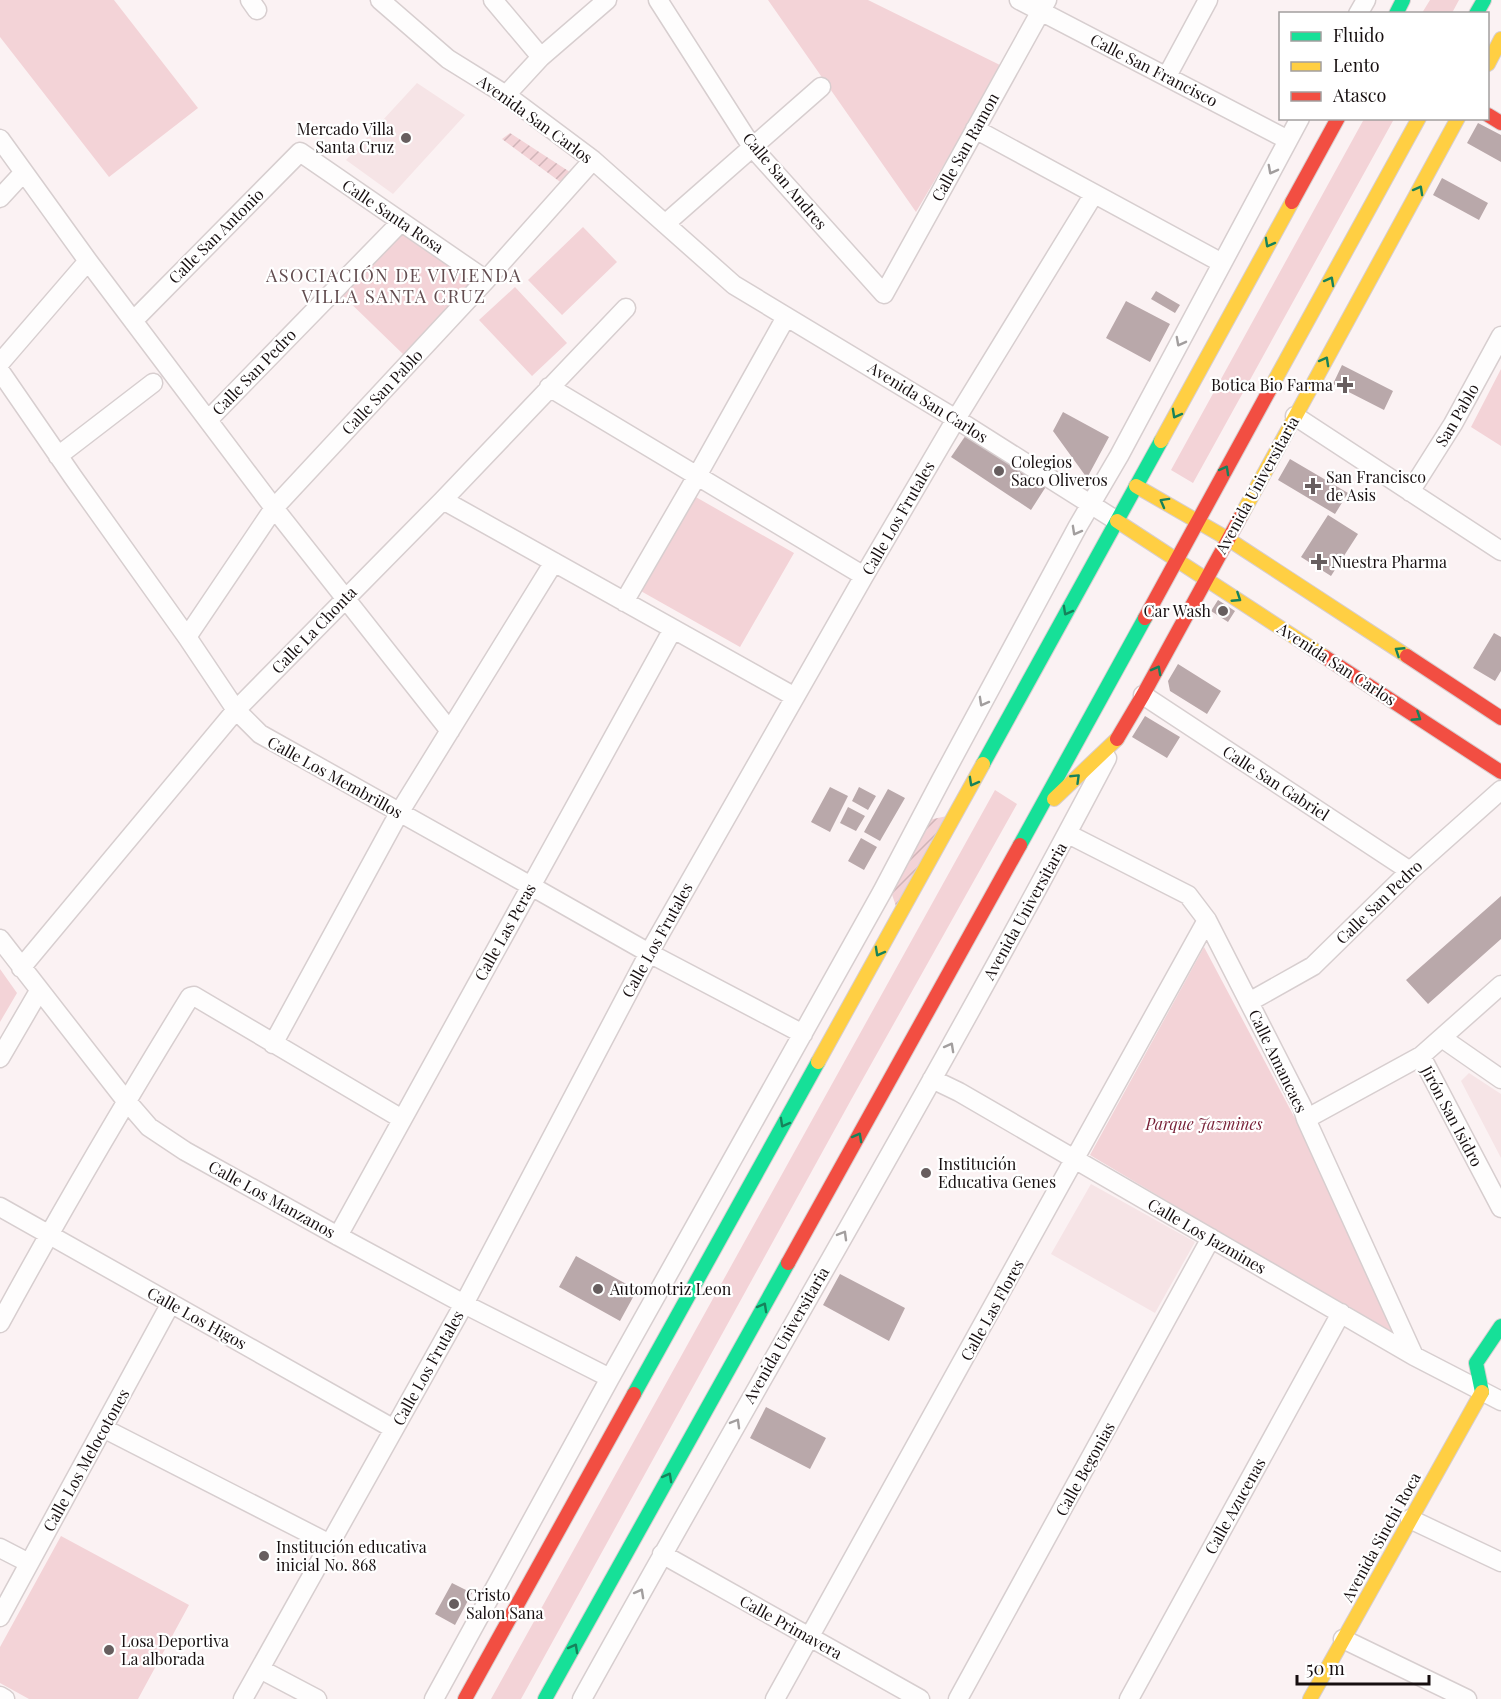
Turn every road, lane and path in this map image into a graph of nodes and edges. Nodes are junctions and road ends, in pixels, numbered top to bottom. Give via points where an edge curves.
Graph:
1 (380, 0) edge
2 (493, 0) edge
3 (607, 0) edge
4 (658, 0) edge
5 (1018, 0) edge
6 (1208, 0) edge
7 (1043, 6) edge
8 (1501, 39) edge
9 (541, 57) junction
10 (1492, 64) edge
11 (1167, 76) junction
12 (821, 87) dead end
13 (506, 95) junction
14 (1299, 120) edge
15 (1337, 120) edge
16 (1418, 120) edge
17 (1457, 120) edge
18 (975, 129) junction
19 (0, 139) edge
20 (1288, 140) junction
21 (753, 147) junction
22 (300, 152) joint
23 (593, 160) junction
24 (24, 172) junction
25 (1094, 194) junction
26 (0, 198) edge
27 (401, 222) junction
28 (665, 224) junction
29 (88, 261) junction
30 (1222, 263) junction
31 (486, 280) junction
32 (884, 294) joint
33 (626, 308) dead end
34 (786, 318) junction
35 (133, 321) junction
36 (1501, 336) edge
37 (0, 363) edge
38 (0, 371) edge
39 (153, 383) dead end
40 (549, 387) junction
41 (1295, 416) junction
42 (956, 419) junction
43 (208, 420) junction
44 (58, 456) junction
45 (1110, 471) junction
46 (697, 476) junction
47 (1136, 486) junction
48 (1410, 492) junction
49 (443, 500) junction
50 (1090, 504) junction
51 (274, 508) junction
52 (1117, 521) junction
53 (1197, 521) junction
54 (1228, 538) junction
55 (1501, 551) edge
56 (1176, 559) junction
57 (554, 562) junction
58 (864, 576) junction
59 (1206, 578) junction
60 (345, 599) junction
61 (624, 602) junction
62 (673, 629) junction
63 (187, 637) junction
64 (1143, 695) junction
65 (795, 697) junction
66 (236, 710) junction
67 (1501, 718) edge
68 (450, 731) junction
69 (1118, 739) junction
70 (1501, 772) edge
71 (1501, 790) edge
72 (399, 813) junction
73 (1035, 817) junction
74 (1068, 834) junction
75 (1410, 871) junction
76 (531, 886) junction
77 (1207, 920) junction
78 (0, 939) edge
79 (649, 953) junction
80 (21, 968) junction
81 (1501, 985) edge
82 (39, 991) junction
83 (1249, 1002) junction
84 (803, 1034) junction
85 (1442, 1038) junction
86 (273, 1044) junction
87 (1421, 1056) junction
88 (0, 1058) edge
89 (932, 1079) junction
90 (1501, 1079) edge
91 (126, 1101) junction
92 (402, 1119) junction
93 (1306, 1119) junction
94 (1075, 1160) junction
95 (0, 1207) edge
96 (1501, 1208) edge
97 (49, 1234) junction
98 (338, 1236) junction
99 (1211, 1238) junction
100 (171, 1303) junction
101 (464, 1304) junction
102 (1341, 1313) junction
103 (0, 1323) edge
104 (1501, 1326) edge
105 (1414, 1356) junction
106 (610, 1378) junction
107 (1501, 1385) edge
108 (1482, 1392) junction
109 (1501, 1401) edge
110 (103, 1428) junction
111 (394, 1429) junction
112 (1410, 1519) junction
113 (330, 1544) junction
114 (0, 1548) edge
115 (662, 1554) junction
116 (1501, 1562) edge
117 (29, 1563) junction
118 (0, 1617) edge
119 (810, 1638) junction
120 (1343, 1639) junction
121 (260, 1669) junction
122 (0, 1696) edge
123 (5, 1699) edge
124 (243, 1699) edge
125 (317, 1699) edge
126 (434, 1699) edge
127 (465, 1699) edge
128 (545, 1699) edge
129 (582, 1699) edge
130 (776, 1699) edge
131 (920, 1699) edge
132 (958, 1699) edge
133 (1129, 1699) edge
134 (1310, 1699) edge
135 (1467, 1699) edge

1 - 13 street, Avenida San Carlos via 448,60
2 - 9 street
3 - 9 street
4 - 21 street, Calle San Andres
5 - 7 street, Calle San Francisco
6 - 11 street
7 - 11 street, Calle San Francisco
7 - 18 street, Calle San Ramon
8 - 10 main road
9 - 13 street
11 - 20 street, Calle San Francisco
12 - 21 street
13 - 23 street, Avenida San Carlos
14 - 20 street
15 -> 47 main road
53 -> 16 main road, Avenida Universitaria
41 -> 17 main road, Avenida Universitaria
18 - 25 street
18 - 32 street, Calle San Ramon
19 - 24 street
20 -> 30 street
21 - 28 street
21 - 32 street, Calle San Andres
22 - 27 street, Calle Santa Rosa
22 - 35 street, Calle San Antonio
23 - 28 street, Avenida San Carlos
23 - 31 street, Calle San Pablo
24 - 26 street
24 - 29 street
25 - 30 street
25 - 42 street, Calle Los Frutales
27 - 31 street, Calle Santa Rosa
27 - 43 street, Calle San Pedro
28 - 34 street, Avenida San Carlos via 734,285
29 - 35 street
29 - 37 street
30 -> 45 street
31 - 51 street, Calle San Pablo
33 - 40 street, Calle La Chonta
34 - 42 street, Avenida San Carlos
34 - 46 street
35 - 43 street
36 - 48 street, San Pablo via 1454,424
38 - 44 street, Calle Los Membrillos
39 - 44 street
40 - 46 street
40 - 49 street, Calle La Chonta
41 - 48 street
41 - 54 main road, Avenida Universitaria
42 - 50 street, Avenida San Carlos
42 - 58 street, Calle Los Frutales
43 - 51 street
44 - 63 street, Calle Los Membrillos
45 - 47 street
45 - 50 street
46 - 58 street
46 - 61 street
47 - 52 main road
53 -> 47 main road
48 - 55 street
49 - 57 street
49 - 60 street, Calle La Chonta
50 - 52 street, Avenida San Carlos
50 -> 84 street
51 - 60 street
51 - 63 street, Calle San Pablo
52 - 56 main road, Avenida San Carlos
52 -> 127 main road
53 - 54 main road
53 - 56 main road, Avenida Universitaria
54 - 59 main road, Avenida Universitaria
67 -> 54 main road
56 - 59 main road, Avenida San Carlos
56 - 73 main road, Avenida Universitaria
57 - 61 street
57 - 68 street
58 - 65 street, Calle Los Frutales
64 -> 59 main road, Avenida Universitaria
59 -> 70 main road, Avenida San Carlos
60 - 66 street, Calle La Chonta
60 - 68 street
61 - 62 street
62 - 65 street
62 - 76 street, Calle Las Peras
63 - 66 street, Calle Los Membrillos
64 - 69 main road, Avenida Universitaria
64 - 75 street, Calle San Gabriel
65 - 79 street, Calle Los Frutales
66 - 72 street, Calle Los Membrillos via 260,734
66 - 80 street, Calle La Chonta
68 - 72 street
73 -> 69 main road
69 - 74 street, Avenida Universitaria
71 - 75 street, Calle San Pedro
72 - 76 street, Calle Los Membrillos
72 - 86 street
128 -> 73 main road, Avenida Universitaria
74 - 77 street, Calle Amancaes via 1188,895
89 -> 74 street, Avenida Universitaria
75 - 83 street, Calle San Pedro via 1313,966
76 - 79 street, Calle Los Membrillos
76 - 92 street, Calle Las Peras
77 - 83 street, Calle Amancaes
77 - 94 street, Calle Las Flores
78 - 80 street, Calle Los Manzanos
79 - 84 street, Calle Los Membrillos
79 - 101 street, Calle Los Frutales
80 - 82 street, Calle Los Manzanos
81 - 85 street
82 - 88 street
82 - 91 street, Calle Los Manzanos
83 - 93 street, Calle Amancaes
84 - 106 street
85 - 87 street
85 - 90 street
86 - 91 street via 190,997
86 - 92 street
87 - 93 street
87 - 96 street, Jirón San Isidro
89 - 94 street, Calle Los Jazmines
115 -> 89 street, Avenida Universitaria
91 - 97 street
91 - 98 street, Calle Los Manzanos via 149,1127 185,1151
92 - 98 street, Calle Las Peras
93 - 105 street, Calle Amancaes
94 - 99 street, Calle Los Jazmines
94 - 119 street, Calle Las Flores
95 - 97 street, Calle Los Higos
97 - 100 street, Calle Los Higos
97 - 103 street
98 - 101 street, Calle Los Manzanos
99 - 102 street, Calle Los Jazmines
99 - 132 street, Calle Begonias
100 - 110 street, Calle Los Melocotones
100 - 111 street, Calle Los Higos
101 - 106 street, Calle Los Manzanos
101 - 111 street, Calle Los Frutales
102 - 105 street, Calle Los Jazmines
102 - 133 street, Calle Azucenas
104 - 108 main road via 1476,1363
105 - 108 street, Calle Los Jazmines
106 - 126 street
107 - 108 main road
108 - 109 street, Calle Los Jazmines
108 - 112 main road, Avenida Sinchi Roca
110 - 113 street
110 - 117 street, Calle Los Melocotones
111 - 113 street, Calle Los Frutales
112 - 116 street
112 - 120 main road, Avenida Sinchi Roca
113 - 121 street, Calle Los Frutales
114 - 117 street
115 - 119 street, Calle Primavera
129 -> 115 street, Avenida Universitaria
117 - 118 street, Calle Los Melocotones
119 - 130 street, Calle Las Flores
119 - 131 street, Calle Primavera
120 - 134 main road, Avenida Sinchi Roca
120 - 135 street
121 - 124 street, Calle Los Frutales
121 - 125 street
122 - 123 street

